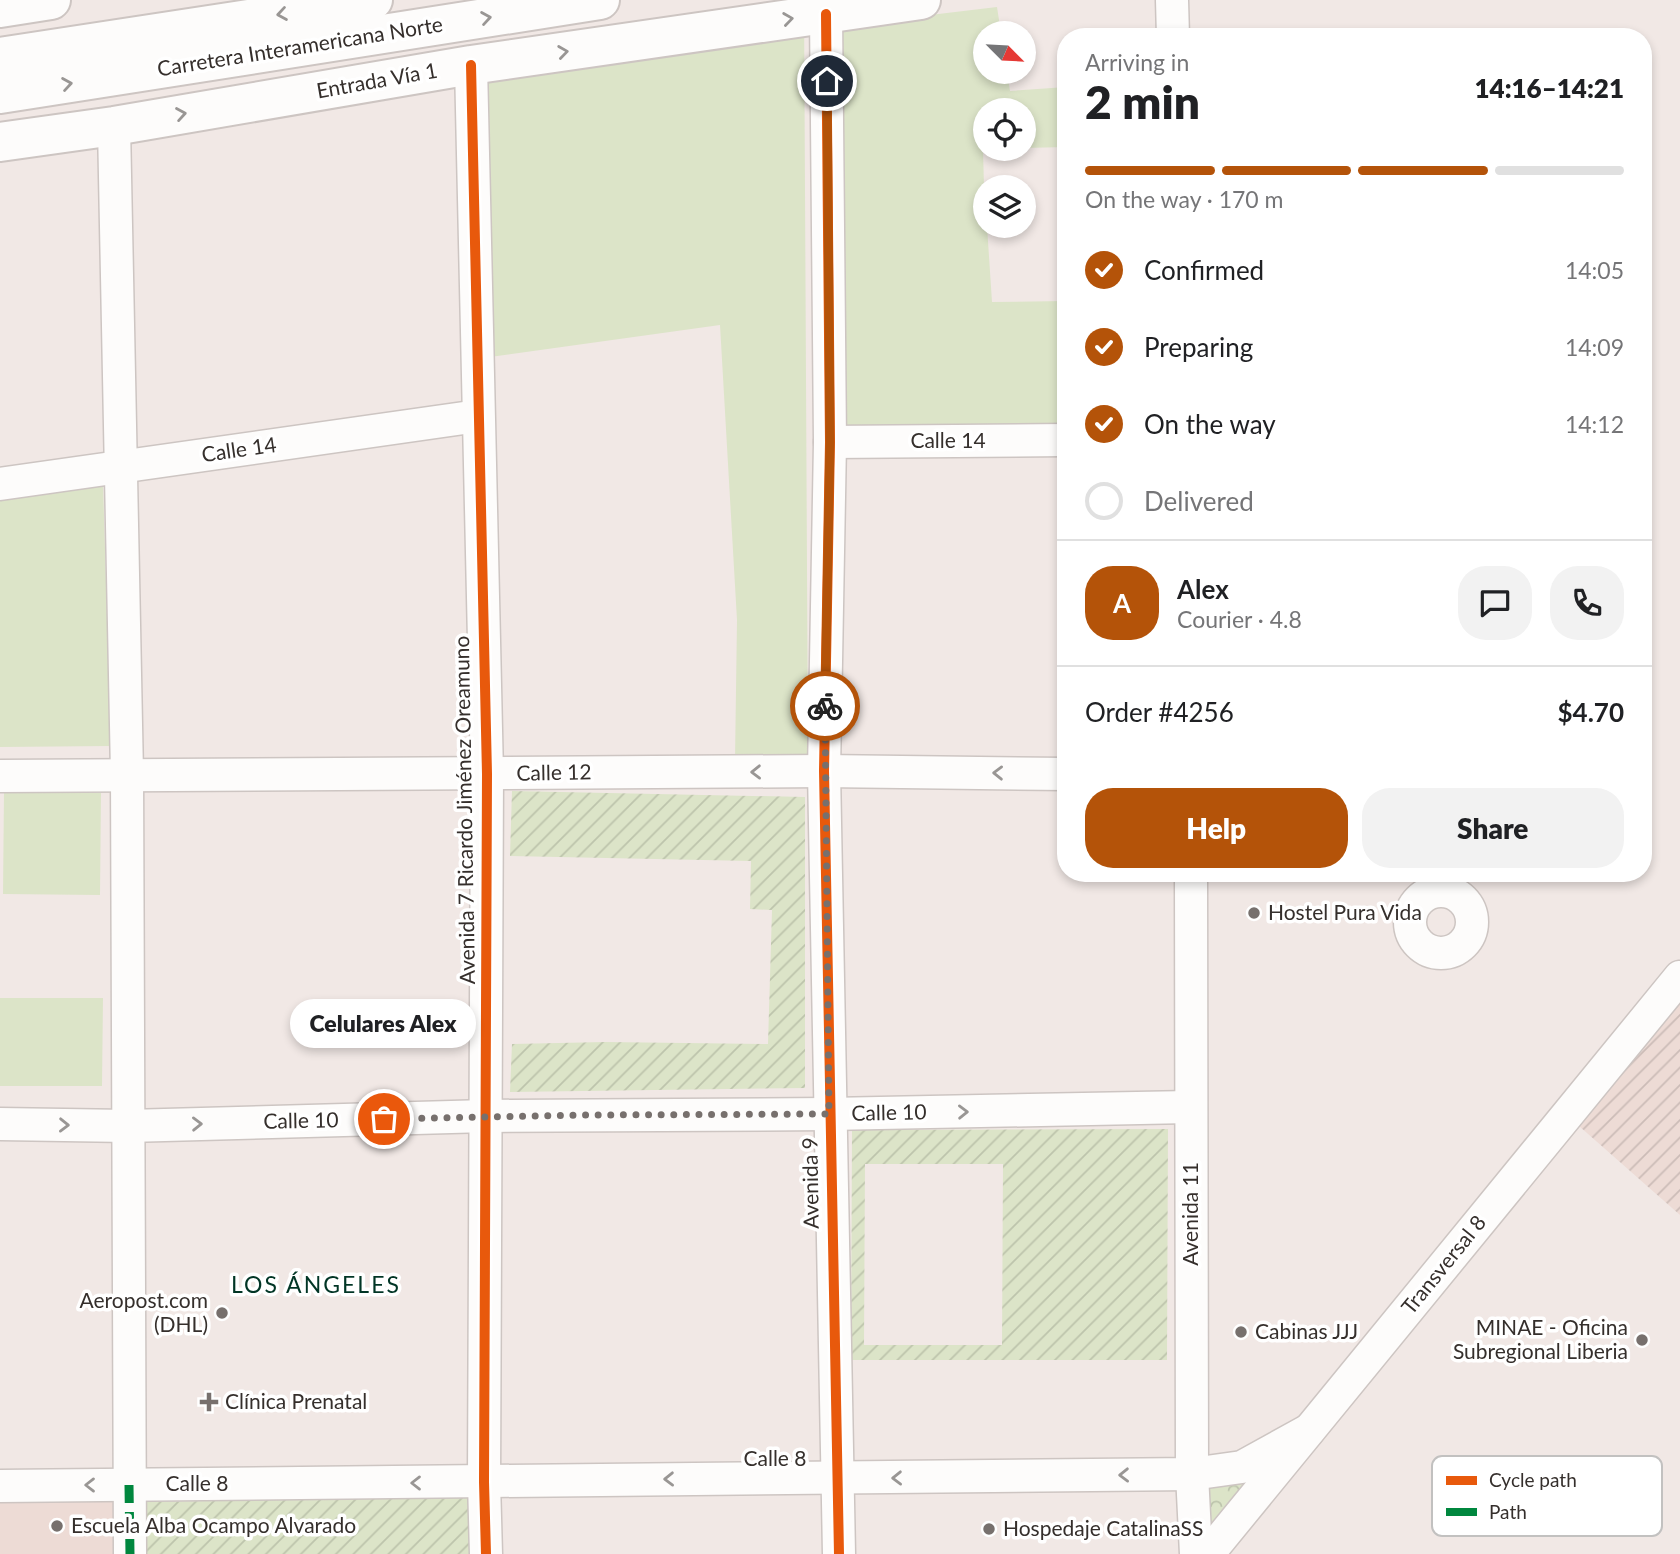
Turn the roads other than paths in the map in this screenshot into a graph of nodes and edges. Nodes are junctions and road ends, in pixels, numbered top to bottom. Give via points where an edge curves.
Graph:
1 (51, 0) edge
2 (373, 0) edge
3 (600, 0) edge
4 (921, 0) edge
5 (1172, 0) edge
6 (0, 8) edge
7 (826, 14) junction
8 (1173, 28) edge
9 (0, 57) edge
10 (471, 65) junction
11 (0, 94) edge
12 (114, 126) junction
13 (0, 142) edge
14 (478, 416) junction
15 (1057, 440) edge
16 (830, 442) junction
17 (120, 467) junction
18 (0, 484) edge
19 (824, 771) junction
20 (127, 774) junction
21 (487, 774) junction
22 (1057, 774) edge
23 (0, 776) edge
24 (1191, 882) edge
25 (1680, 977) edge
26 (1190, 1107) junction
27 (829, 1114) junction
28 (486, 1116) junction
29 (0, 1124) edge
30 (128, 1126) junction
31 (1309, 1430) junction
32 (1192, 1474) junction
33 (836, 1478) junction
34 (484, 1482) junction
35 (129, 1485) junction
36 (0, 1486) edge
37 (130, 1554) edge
38 (486, 1554) edge
39 (839, 1554) edge
40 (1196, 1554) edge
41 (1208, 1554) edge

1 - 6 main road
2 -> 9 main road, Carretera Interamericana Norte
11 -> 3 main road, Carretera Interamericana Norte
4 - 7 main road, Entrada Vía 1
5 - 8 street
10 -> 7 main road, Entrada Vía 1
7 - 16 street, Avenida 9
12 -> 10 main road, Entrada Vía 1
10 - 14 street, Avenida 7 Ricardo Jiménez Oreamuno
12 - 13 main road, Entrada Vía 1
12 - 17 street
14 - 17 street, Calle 14
14 - 21 street, Avenida 7 Ricardo Jiménez Oreamuno
15 - 16 street, Calle 14
16 - 19 street, Avenida 9
17 - 18 street, Calle 14
17 - 20 street
19 -> 21 street, Calle 12
22 -> 19 street, Calle 12
19 - 27 street, Avenida 9
20 - 21 street, Calle 12
20 - 23 street, Calle 12
20 - 30 street
21 - 28 street, Avenida 7 Ricardo Jiménez Oreamuno
24 - 26 street, Avenida 11
25 - 31 street, Transversal 8
27 -> 26 street, Calle 10
26 - 32 street, Avenida 11
27 - 28 street, Calle 10
27 - 33 street, Avenida 9
30 -> 28 street, Calle 10
28 - 34 street, Avenida 7 Ricardo Jiménez Oreamuno
29 -> 30 street, Calle 10
30 - 35 street
31 - 32 street, Calle 8 via 1242,1467
31 - 41 street, Transversal 8
32 -> 33 street, Calle 8
32 - 40 street, Avenida 11
33 -> 34 street, Calle 8
33 - 39 street, Avenida 9
34 -> 35 street, Calle 8
34 - 38 street, Avenida 7 Ricardo Jiménez Oreamuno
35 -> 36 street, Calle 8
35 - 37 street

